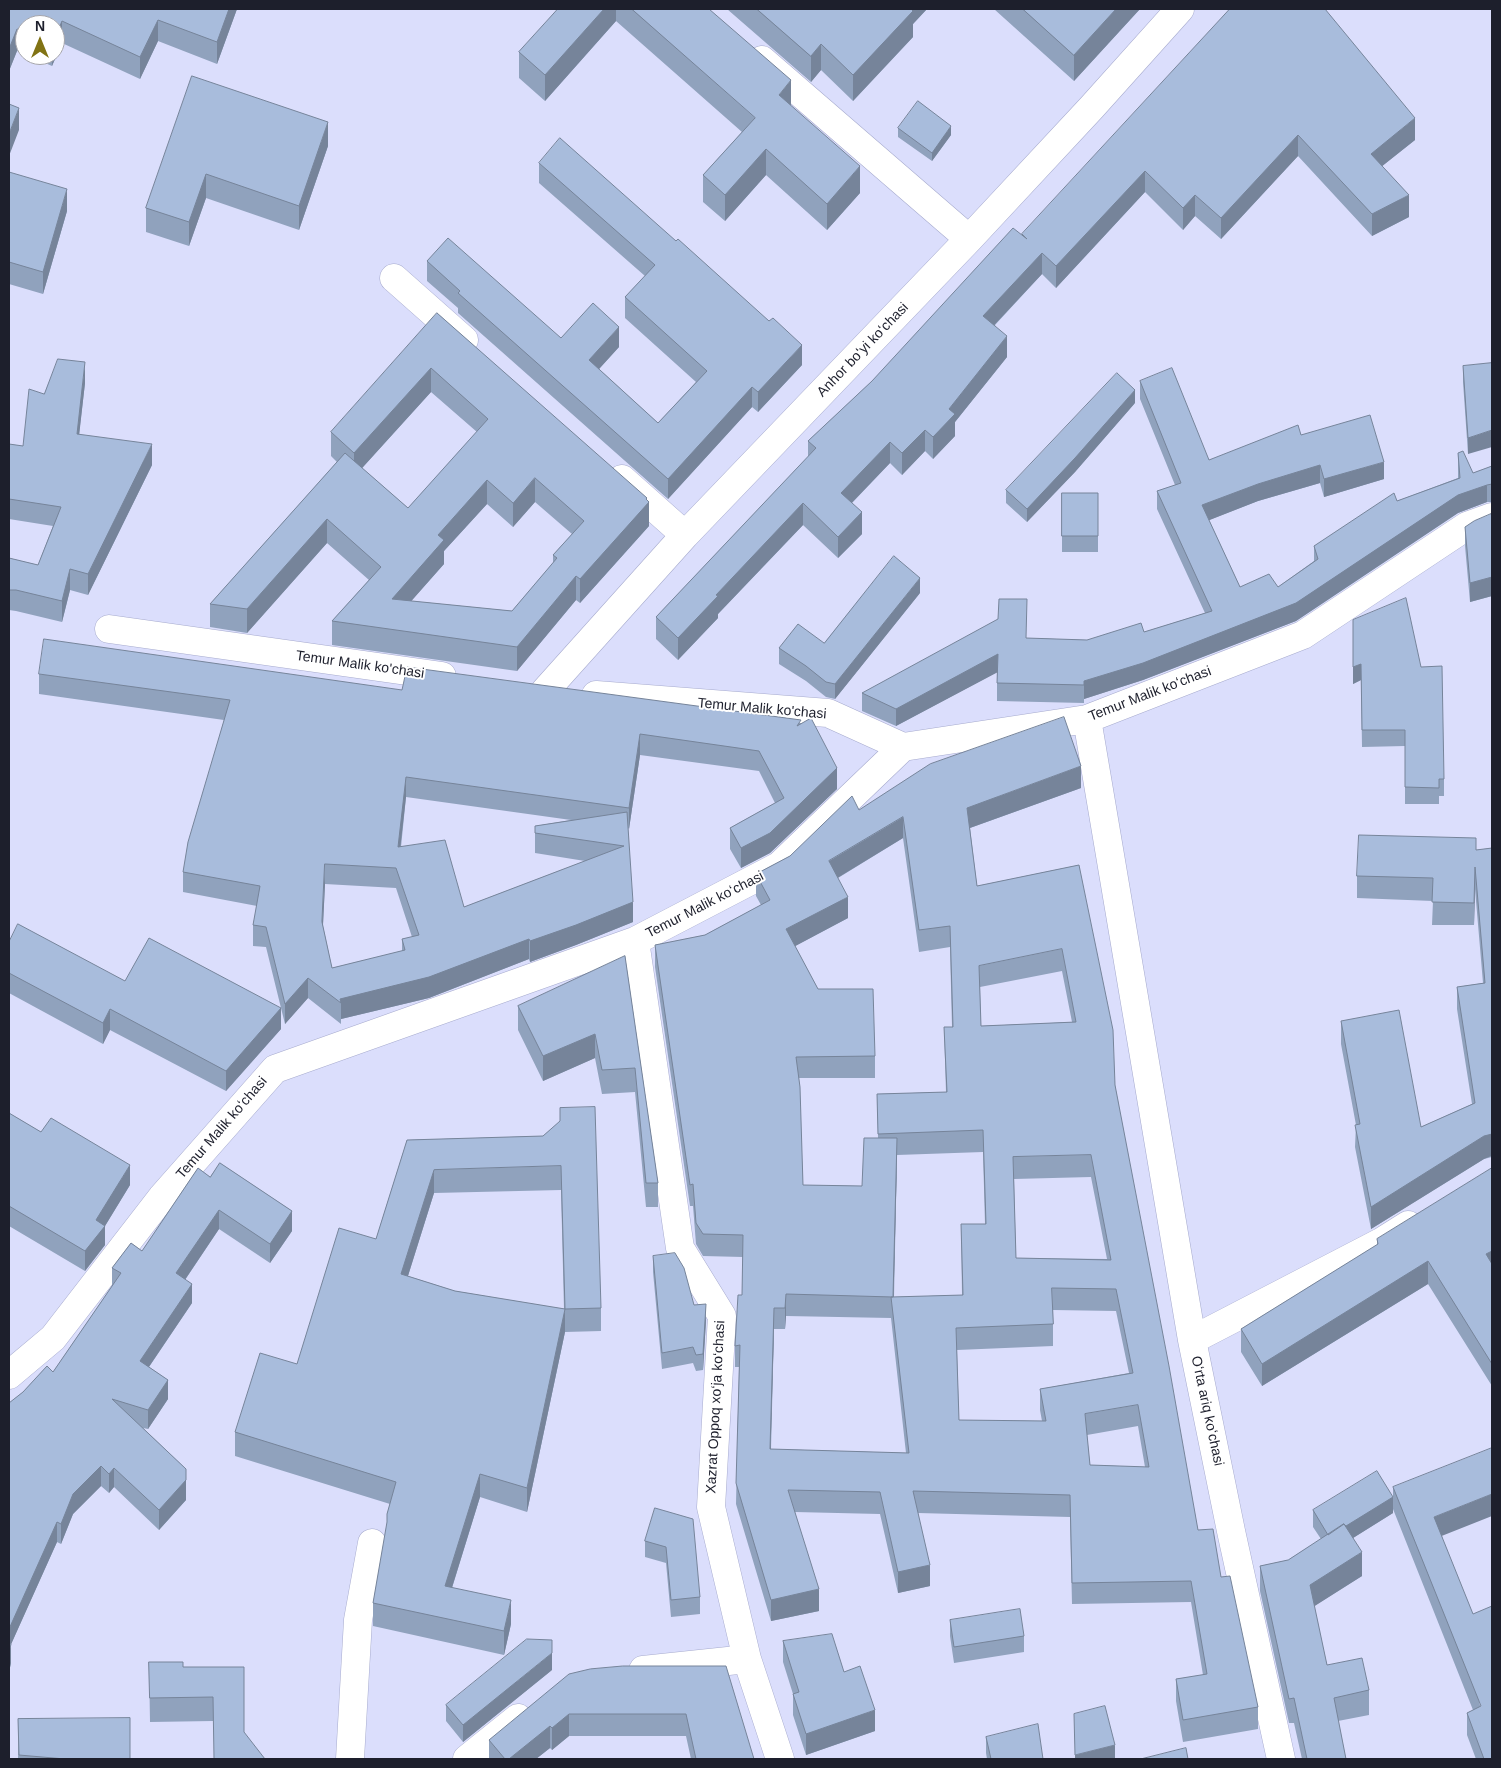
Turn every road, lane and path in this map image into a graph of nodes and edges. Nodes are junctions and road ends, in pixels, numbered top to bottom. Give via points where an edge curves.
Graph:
1 (1180, 9) edge
2 (740, 41) edge
3 (969, 239) junction
4 (394, 278) dead end
5 (483, 357) edge
6 (602, 462) edge
7 (1492, 517) edge
8 (684, 535) junction
9 (109, 629) dead end
10 (468, 680) edge
11 (535, 689) joint
12 (1087, 719) junction
13 (902, 747) junction
14 (635, 941) junction
15 (1429, 1212) edge
16 (1192, 1340) junction
17 (9, 1375) edge
18 (372, 1543) dead end
19 (747, 1659) junction
20 (615, 1673) edge
21 (540, 1700) edge
22 (350, 1759) edge
23 (467, 1759) edge
24 (780, 1759) edge
25 (1281, 1759) edge

1 - 3 street, Anhor boʻyi koʻchasi
2 - 3 street
3 - 8 street, Anhor boʻyi koʻchasi
4 - 5 street
6 - 8 street
7 - 12 street, Temur Malik koʻchasi via 1467,526 1303,634
8 - 11 street, Anhor boʻyi koʻchasi
9 - 10 street, Temur Malik ko'chasi
11 - 13 street, Temur Malik ko'chasi via 828,713
12 - 13 street, Temur Malik koʻchasi
12 - 16 street
13 - 14 street, Temur Malik koʻchasi via 779,866
14 - 17 street, Temur Malik koʻchasi via 274,1069 162,1197 53,1338
14 - 19 street, Xazrat Oppoq xo‘ja ko‘chasi via 680,1248 722,1316 711,1507
15 - 16 street, Oʻrta ariq koʻchasi via 1381,1242
16 - 25 street, Oʻrta ariq koʻchasi
18 - 22 street via 358,1620
19 - 20 street
19 - 24 street, Xazrat Oppoq xo‘ja ko‘chasi
21 - 23 street

